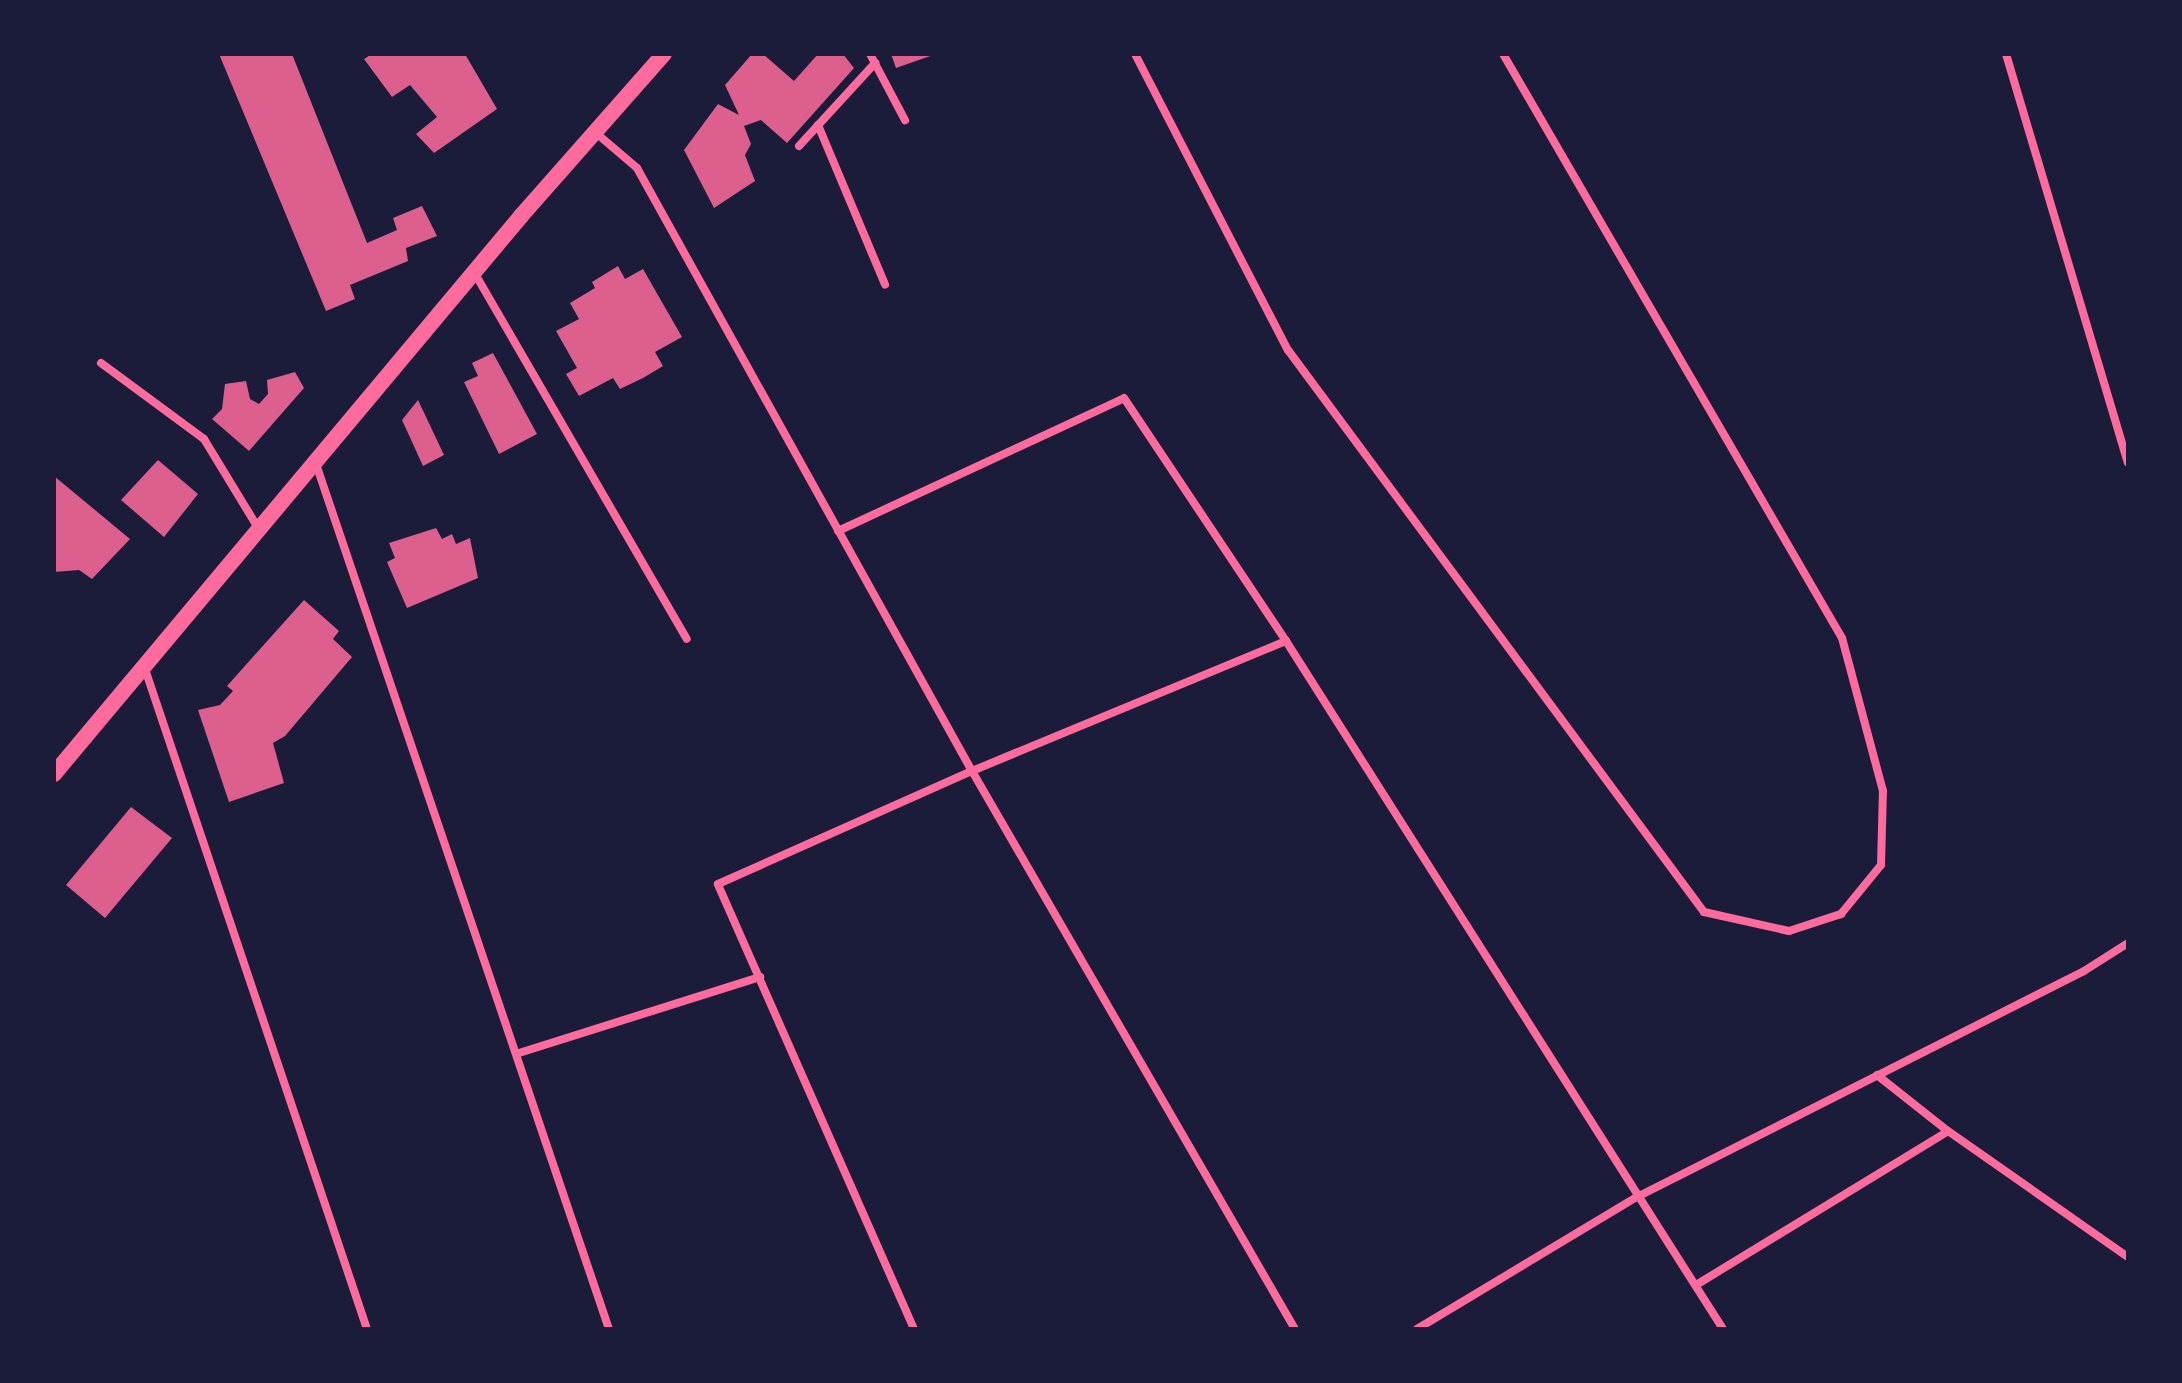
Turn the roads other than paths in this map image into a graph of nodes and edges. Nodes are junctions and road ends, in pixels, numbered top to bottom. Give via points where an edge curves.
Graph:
1 (664, 54) edge
2 (1135, 54) edge
3 (1503, 54) edge
4 (2006, 54) edge
5 (873, 58) edge
6 (905, 120) dead end
7 (818, 125) junction
8 (596, 133) junction
9 (799, 146) dead end
10 (474, 272) junction
11 (885, 284) dead end
12 (101, 363) dead end
13 (2128, 462) edge
14 (316, 464) junction
15 (838, 531) junction
16 (260, 532) junction
17 (687, 639) dead end
18 (1286, 641) junction
19 (145, 669) junction
20 (972, 771) junction
21 (54, 774) edge
22 (2128, 943) edge
23 (760, 977) junction
24 (519, 1053) junction
25 (1877, 1075) junction
26 (1948, 1131) junction
27 (1637, 1197) junction
28 (2128, 1257) edge
29 (1696, 1285) junction
30 (367, 1329) edge
31 (609, 1329) edge
32 (914, 1329) edge
33 (1295, 1329) edge
34 (1417, 1329) edge
35 (1723, 1329) edge

1 - 8 main road
2 - 3 street via 1288,350 1704,912 1789,931 1841,914 1881,865 1883,791 1842,638
4 - 13 street
5 - 6 street
5 - 7 street
7 - 9 street
7 - 11 street
8 - 10 main road
8 - 15 street via 637,168
10 - 14 main road
10 - 17 street
12 - 16 street via 204,439
14 - 16 main road
14 - 24 street
15 - 18 street via 1124,398
15 - 20 street
16 - 19 main road
18 - 20 street
18 - 27 street
19 - 21 main road
19 - 30 street
20 - 23 street via 718,884
20 - 33 street
22 - 25 street via 2084,971
23 - 24 street
23 - 32 street
24 - 31 street
25 - 26 street
25 - 27 street
26 - 28 street
26 - 29 street
27 - 29 street
27 - 34 street
29 - 35 street

